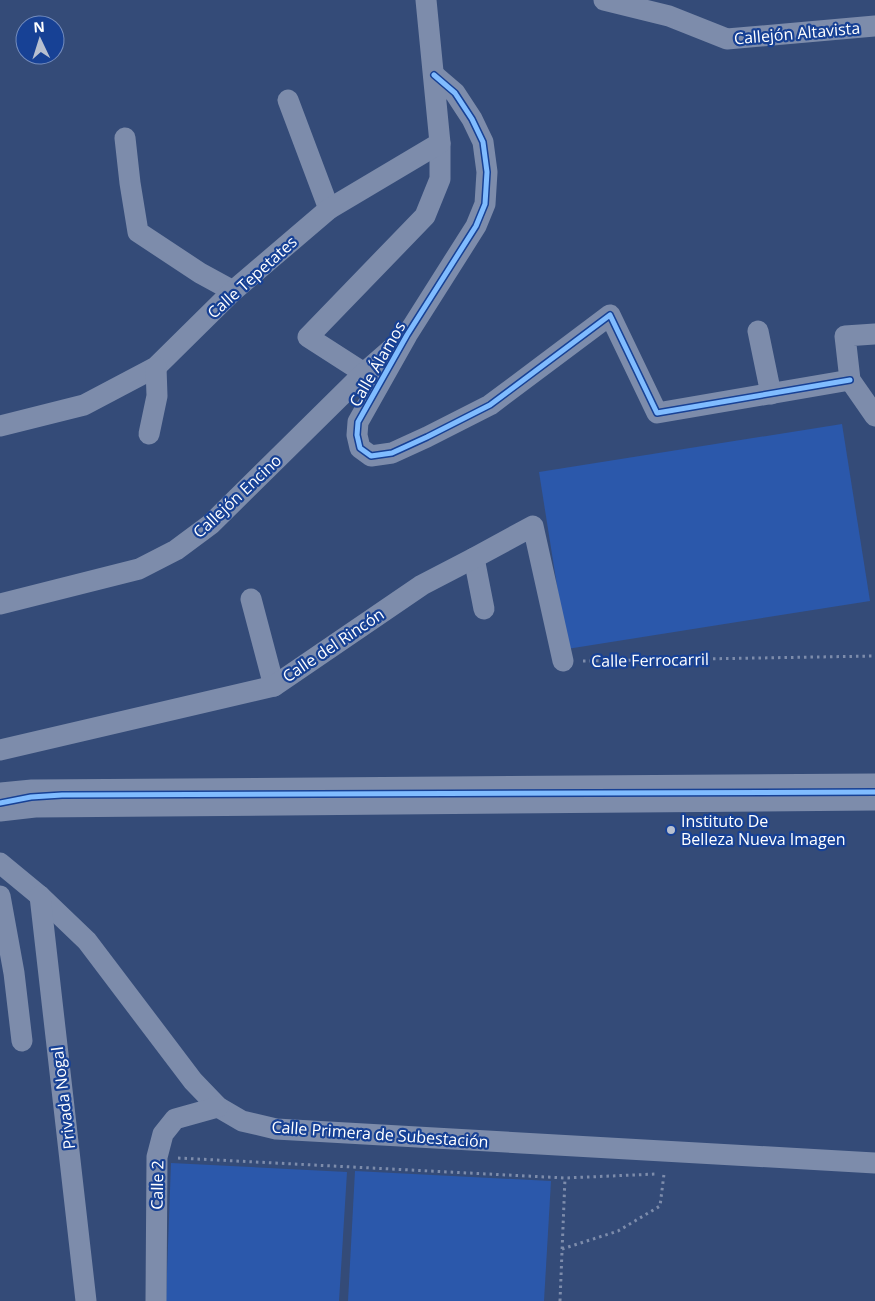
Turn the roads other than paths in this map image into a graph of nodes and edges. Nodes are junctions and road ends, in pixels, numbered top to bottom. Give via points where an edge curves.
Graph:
1 (426, 0) edge
2 (604, 0) edge
3 (875, 26) edge
4 (434, 75) junction
5 (288, 100) dead end
6 (125, 138) dead end
7 (440, 143) junction
8 (329, 209) junction
9 (233, 291) junction
10 (758, 331) dead end
11 (875, 334) edge
12 (407, 335) junction
13 (156, 367) junction
14 (364, 373) junction
15 (850, 380) junction
16 (771, 394) junction
17 (875, 416) edge
18 (0, 426) edge
19 (149, 434) dead end
20 (474, 558) junction
21 (251, 600) dead end
22 (0, 604) edge
23 (484, 609) dead end
24 (563, 662) road end
25 (274, 686) junction
26 (0, 748) edge
27 (875, 784) edge
28 (0, 793) edge
29 (875, 800) edge
30 (0, 811) edge
31 (0, 863) edge
32 (0, 896) edge
33 (40, 896) junction
34 (22, 1041) dead end
35 (218, 1108) junction
36 (875, 1163) edge
37 (86, 1301) edge
38 (156, 1301) edge

1 - 4 street
2 - 3 street, Callejón Altavista via 669,16 727,39
4 - 7 street
4 - 12 street, Calle Álamos via 455,93 483,142 487,172 485,204 476,226
5 - 8 street
6 - 9 street via 138,232
7 - 8 street, Calle Tepetates
7 - 14 street via 440,179 425,216 308,337
8 - 9 street, Calle Tepetates
9 - 13 street, Calle Tepetates
10 - 16 street
11 - 15 street via 845,336
12 - 14 street, Callejón Encino
12 - 16 street, Calle Álamos via 358,422 360,448 371,456 392,453 490,405 610,315 657,413
13 - 18 street, Calle Tepetates via 84,405
13 - 19 street via 157,396
14 - 22 street, Callejón Encino via 211,524 176,550 139,569
15 - 16 street
15 - 17 street
20 - 23 street
20 - 24 street, Calle del Rincón via 534,526
20 - 25 street, Calle del Rincón via 422,585
21 - 25 street
25 - 26 street, Calle del Rincón
27 - 28 street via 32,790
29 - 30 street via 34,807
31 - 33 street, Calle Primera de Subestación
32 - 34 street
33 - 35 street, Calle Primera de Subestación via 88,941 193,1080
33 - 37 street, Privada Nogal
35 - 36 street, Calle Primera de Subestación via 242,1121 276,1129
35 - 38 street, Calle 2 via 175,1118 162,1134 157,1157

